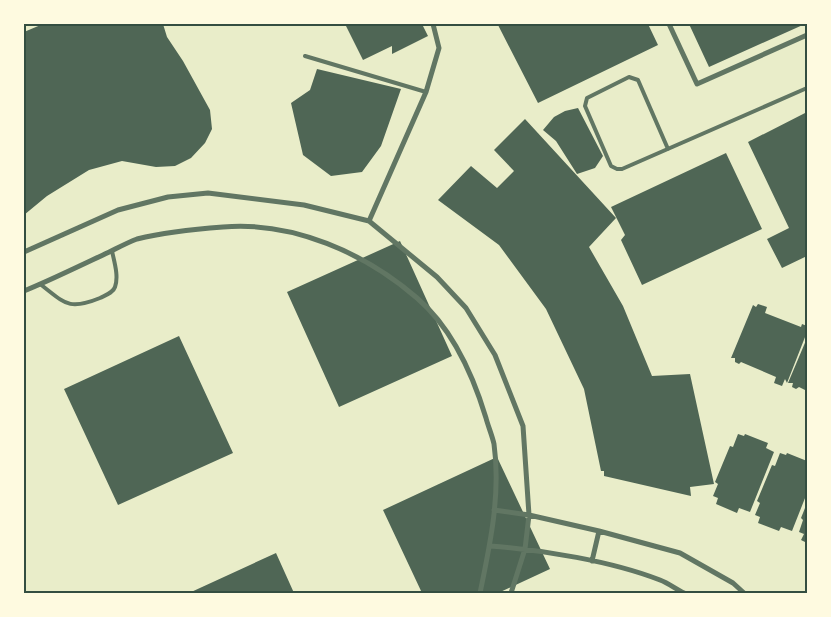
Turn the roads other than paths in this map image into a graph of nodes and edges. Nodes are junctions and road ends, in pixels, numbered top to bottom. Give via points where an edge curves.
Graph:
1 (433, 24) edge
2 (669, 24) edge
3 (807, 35) edge
4 (305, 56) dead end
5 (807, 88) edge
6 (426, 92) junction
7 (668, 149) junction
8 (369, 221) junction
9 (112, 251) junction
10 (24, 252) edge
11 (40, 284) junction
12 (24, 291) edge
13 (494, 510) junction
14 (529, 515) junction
15 (598, 531) junction
16 (490, 546) junction
17 (525, 549) junction
18 (592, 561) junction
19 (480, 593) edge
20 (511, 593) edge
21 (684, 593) edge
22 (744, 593) edge

1 - 6 street via 439,48
2 - 3 street via 697,84
4 - 6 lane
5 - 7 lane
6 - 8 street
7 - 7 lane via 622,169 611,166 585,106 587,98 629,77 638,80
8 - 10 street via 304,205 208,193 168,197 118,210
8 - 14 street via 437,278 466,308 495,355 523,426
9 - 11 street
9 - 11 lane via 116,277 115,287 110,293 74,305 64,303
9 - 13 street via 136,240 173,233 225,226 278,228 359,258 389,278 418,299 442,326 478,393 494,443
11 - 12 street
13 - 14 street
13 - 16 street
14 - 15 street
14 - 17 street
15 - 18 street
15 - 22 street via 680,554 733,583
16 - 17 street
16 - 19 street
17 - 18 street
17 - 20 street
18 - 21 street via 662,580

